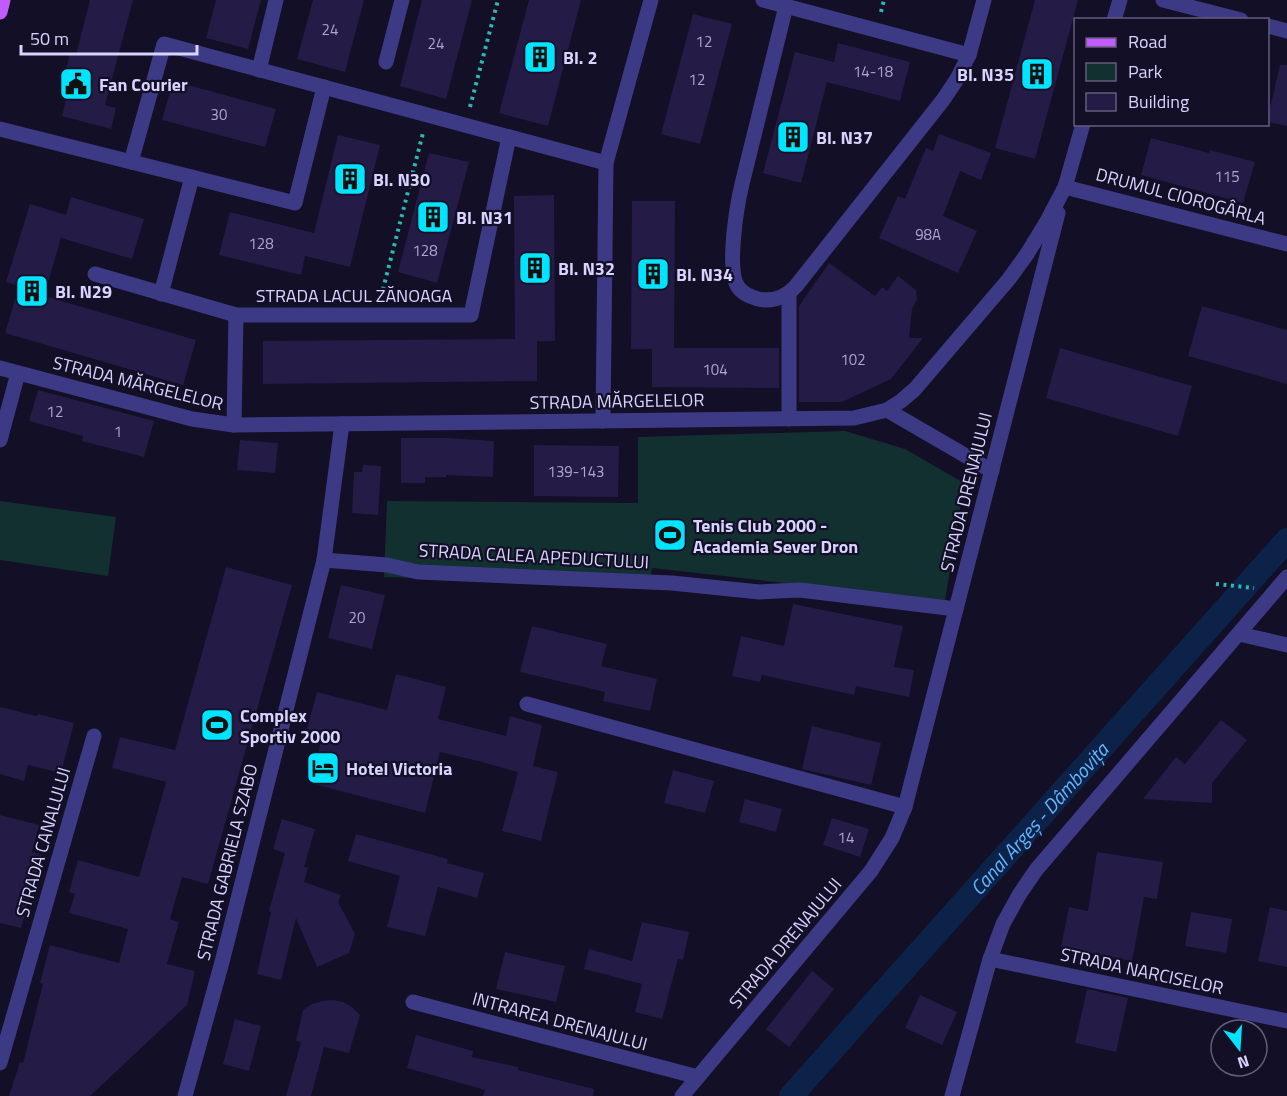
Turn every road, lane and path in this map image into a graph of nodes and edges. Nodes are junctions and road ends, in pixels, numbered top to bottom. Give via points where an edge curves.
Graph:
1 (3, 0) edge
2 (276, 0) edge
3 (402, 0) edge
4 (498, 0) edge
5 (651, 0) edge
6 (764, 0) edge
7 (984, 0) edge
8 (1120, 0) edge
9 (1163, 0) edge
10 (786, 6) junction
11 (0, 12) edge
12 (1115, 18) edge
13 (1233, 18) edge
14 (1269, 26) edge
15 (1287, 31) edge
16 (969, 54) junction
17 (386, 62) dead end
18 (258, 69) junction
19 (324, 87) junction
20 (428, 115) junction
21 (466, 125) junction
22 (1082, 126) edge
23 (0, 129) edge
24 (509, 137) junction
25 (131, 162) junction
26 (606, 163) junction
27 (192, 177) junction
28 (1065, 187) junction
29 (1287, 244) edge
30 (95, 274) dead end
31 (789, 293) junction
32 (162, 294) junction
33 (236, 315) junction
34 (376, 315) junction
35 (0, 368) edge
36 (18, 373) junction
37 (887, 410) junction
38 (789, 419) junction
39 (603, 421) junction
40 (342, 424) junction
41 (234, 425) junction
42 (0, 440) edge
43 (992, 471) junction
44 (324, 560) junction
45 (1287, 577) edge
46 (1216, 584) dead end
47 (1256, 588) dead end
48 (956, 609) junction
49 (1239, 634) junction
50 (1287, 645) edge
51 (527, 704) dead end
52 (94, 735) dead end
53 (905, 807) junction
54 (990, 958) junction
55 (413, 1002) dead end
56 (1287, 1021) edge
57 (0, 1063) edge
58 (698, 1077) junction
59 (185, 1096) edge
60 (682, 1096) edge
61 (952, 1096) edge

1 - 11 main road
2 - 18 street
3 - 17 street
4 - 21 path
5 - 26 street
6 - 10 street
7 - 16 street
8 - 12 street
9 - 13 street
10 - 16 street
10 - 31 street via 742,184 733,270 738,287 752,297 771,300
14 - 15 street
16 - 31 street via 943,100
18 - 19 street
18 - 25 street via 164,44
19 - 20 street
19 - 27 street via 295,203
20 - 21 street
20 - 34 path
21 - 24 street
22 - 28 street, STRADA MĂRGELELOR
23 - 25 street
24 - 26 street
24 - 34 street, STRADA LACUL ZĂNOAGA via 471,315
25 - 27 street
26 - 39 street
27 - 32 street
28 - 29 street, DRUMUL CIOROGÂRLA
28 - 37 street, STRADA MĂRGELELOR via 1028,254 1009,279 915,389
28 - 43 street, STRADA DRENAJULUI
30 - 32 street, STRADA LACUL ZĂNOAGA
31 - 38 street
32 - 33 street, STRADA LACUL ZĂNOAGA
33 - 34 street, STRADA LACUL ZĂNOAGA
33 - 41 street, STRADA LACUL ZĂNOAGA
35 - 36 street, STRADA MĂRGELELOR
36 - 41 street, STRADA MĂRGELELOR via 192,419
36 - 42 street
37 - 38 street, STRADA MĂRGELELOR via 854,418
37 - 43 street
38 - 39 street, STRADA MĂRGELELOR
39 - 40 street, STRADA MĂRGELELOR
40 - 41 street, STRADA MĂRGELELOR
40 - 44 street, STRADA GABRIELA SZABO
43 - 48 street, STRADA DRENAJULUI
44 - 48 street, STRADA CALEA APEDUCTULUI via 387,565 418,572 672,583 759,592 800,590
44 - 59 street, STRADA GABRIELA SZABO
45 - 49 street
46 - 47 path
48 - 53 street, STRADA DRENAJULUI
49 - 50 street
49 - 54 street via 1036,870 1003,924
51 - 53 street
52 - 57 street, STRADA CANALULUI
53 - 58 street, STRADA DRENAJULUI via 871,872
54 - 56 street, STRADA NARCISELOR
54 - 61 street
55 - 58 street, INTRAREA DRENAJULUI
58 - 60 street, STRADA DRENAJULUI

